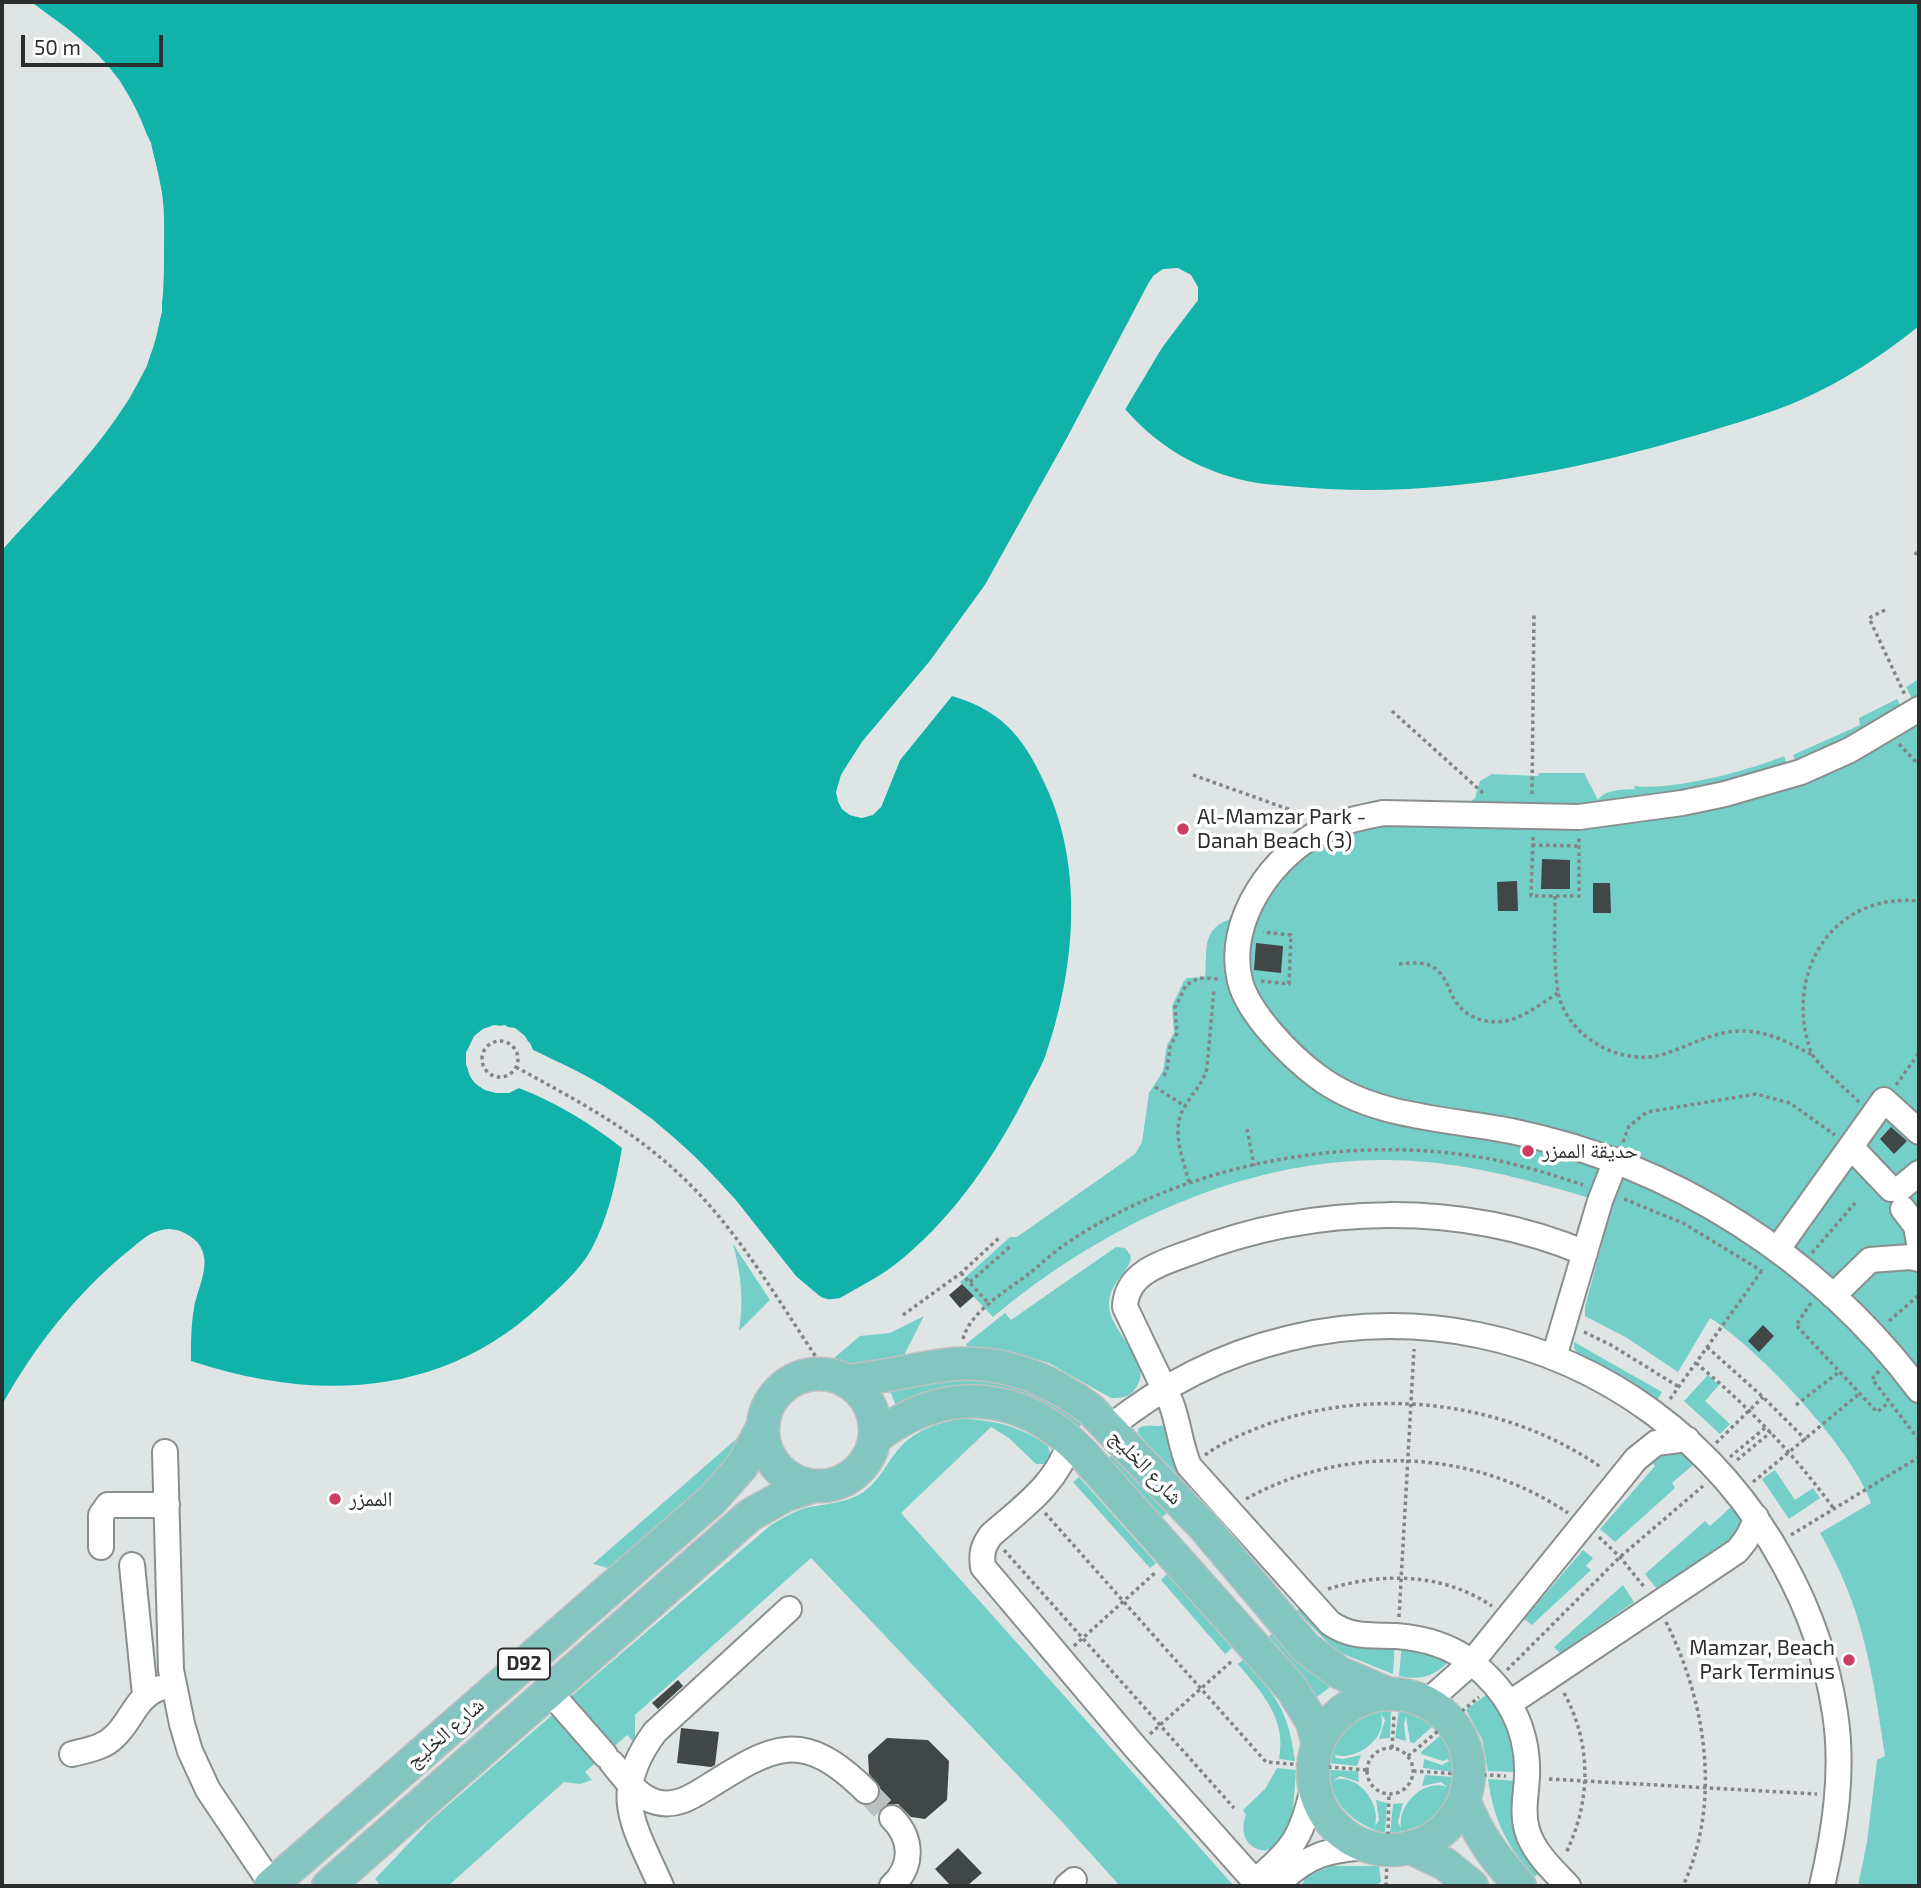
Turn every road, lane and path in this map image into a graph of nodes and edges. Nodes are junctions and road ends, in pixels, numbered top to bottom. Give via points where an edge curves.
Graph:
1 (1919, 549) edge
2 (1914, 555) dead end
3 (1885, 610) dead end
4 (1534, 612) dead end
5 (1392, 711) dead end
6 (1916, 711) edge
7 (1890, 727) junction
8 (1919, 765) edge
9 (1193, 775) dead end
10 (1508, 816) junction
11 (1541, 816) junction
12 (1579, 817) junction
13 (1315, 835) junction
14 (1532, 845) junction
15 (1579, 846) junction
16 (1555, 896) junction
17 (1919, 901) edge
18 (1399, 964) dead end
19 (1214, 989) dead end
20 (1558, 993) junction
21 (1919, 1053) edge
22 (1812, 1055) junction
23 (516, 1066) junction
24 (1155, 1087) dead end
25 (1185, 1105) junction
26 (1879, 1108) junction
27 (1247, 1129) dead end
28 (1919, 1132) edge
29 (1850, 1147) junction
30 (1616, 1160) junction
31 (1254, 1166) dead end
32 (1919, 1173) edge
33 (1189, 1182) dead end
34 (1855, 1203) dead end
35 (1903, 1209) dead end
36 (1000, 1237) dead end
37 (1919, 1242) edge
38 (1012, 1245) dead end
39 (1777, 1250) junction
40 (1586, 1253) junction
41 (1807, 1259) dead end
42 (1919, 1259) edge
43 (961, 1273) junction
44 (970, 1282) junction
45 (1827, 1291) junction
46 (1919, 1295) edge
47 (990, 1305) dead end
48 (903, 1315) dead end
49 (1564, 1324) junction
50 (1885, 1324) dead end
51 (1415, 1326) junction
52 (1707, 1347) junction
53 (1890, 1355) junction
54 (1554, 1357) junction
55 (1696, 1363) junction
56 (1839, 1373) junction
57 (1915, 1377) edge
58 (836, 1378) junction
59 (1679, 1387) junction
60 (1165, 1388) junction
61 (1859, 1394) junction
62 (1763, 1397) junction
63 (1889, 1402) junction
64 (1411, 1403) junction
65 (1796, 1405) dead end
66 (1749, 1409) junction
67 (1788, 1412) dead end
68 (1658, 1416) junction
69 (1782, 1417) junction
70 (1766, 1427) junction
71 (762, 1428) junction
72 (1109, 1428) junction
73 (1771, 1432) junction
74 (875, 1438) junction
75 (1806, 1440) junction
76 (1919, 1440) edge
77 (1745, 1446) dead end
78 (1077, 1447) junction
79 (1696, 1447) junction
80 (1749, 1450) dead end
81 (165, 1452) dead end
82 (1790, 1452) junction
83 (1919, 1457) edge
84 (1189, 1466) junction
85 (1618, 1480) junction
86 (1710, 1480) dead end
87 (814, 1486) junction
88 (1738, 1493) junction
89 (1031, 1499) junction
90 (167, 1505) junction
91 (1833, 1509) junction
92 (1756, 1517) junction
93 (991, 1535) junction
94 (1774, 1545) junction
95 (102, 1547) dead end
96 (1174, 1556) junction
97 (132, 1565) dead end
98 (1401, 1577) junction
99 (1307, 1598) junction
100 (1124, 1601) junction
101 (789, 1609) dead end
102 (1508, 1618) junction
103 (1398, 1636) junction
104 (1083, 1639) junction
105 (1252, 1643) junction
106 (1060, 1659) junction
107 (1472, 1662) junction
108 (1555, 1674) junction
109 (1494, 1683) junction
110 (174, 1684) junction
111 (1202, 1688) junction
112 (550, 1691) junction
113 (1392, 1694) junction
114 (145, 1695) junction
115 (1510, 1703) junction
116 (1438, 1712) junction
117 (1160, 1725) junction
118 (1135, 1747) junction
119 (1392, 1748) junction
120 (72, 1754) dead end
121 (1408, 1756) junction
122 (1315, 1765) junction
123 (1367, 1770) junction
124 (1413, 1771) junction
125 (1527, 1778) junction
126 (1586, 1781) junction
127 (629, 1783) junction
128 (1466, 1787) junction
129 (866, 1791) tunnel mouth
130 (1389, 1794) junction
131 (1837, 1796) junction
132 (1234, 1808) dead end
133 (892, 1818) tunnel mouth
134 (1389, 1848) junction
135 (1561, 1879) edge
136 (271, 1885) edge
137 (1263, 1885) edge
138 (328, 1886) edge
139 (661, 1886) edge
140 (892, 1886) edge
141 (1386, 1886) edge
142 (1472, 1886) edge
143 (1520, 1886) edge
144 (1822, 1886) edge

1 - 2 path
3 - 6 path via 1869,618
4 - 11 path via 1532,794 1541,795
5 - 10 path
6 - 7 street
7 - 8 path
7 - 12 street via 1850,750 1768,783 1682,803
9 - 13 path via 1288,809
10 - 11 street
10 - 13 street via 1383,813 1354,818
11 - 12 street
11 - 14 path via 1540,837 1532,837
12 - 15 path
13 - 30 street via 1268,877 1242,930 1240,980 1260,1021 1318,1077 1356,1098 1399,1112 1536,1137
14 - 15 path
14 - 16 path via 1531,895
15 - 16 path via 1579,896
16 - 20 path
17 - 22 path via 1902,899 1867,908 1837,926 1820,945 1809,966 1802,1001
18 - 20 path via 1418,963 1435,969 1457,1003 1480,1020 1519,1017
19 - 25 path via 1207,1068
20 - 22 path via 1580,1032 1595,1044 1626,1055 1659,1055 1713,1035 1744,1030 1772,1035
21 - 26 path
22 - 26 path
23 - 23 path via 517,1053 508,1042 494,1042 483,1051 483,1065 492,1075 506,1076
23 - 58 path via 614,1122 696,1190 741,1244
24 - 25 path
25 - 33 path via 1177,1130
26 - 28 street
26 - 29 street
27 - 31 path
29 - 30 path via 1790,1103 1756,1094 1647,1112 1629,1126
29 - 32 street via 1891,1189 1901,1188
29 - 39 street
30 - 39 street via 1695,1198
30 - 40 street
34 - 41 path
35 - 37 street via 1916,1226
36 - 43 path
38 - 44 path
39 - 45 street
39 - 52 path
40 - 49 street
40 - 60 street via 1510,1228 1394,1215 1317,1220 1204,1247 1137,1277 1126,1296 1129,1318
42 - 45 street via 1870,1259
43 - 44 path
43 - 48 path
44 - 47 path
45 - 53 street
45 - 56 path via 1796,1325
46 - 50 path
49 - 54 street
49 - 59 path via 1611,1345
51 - 54 street via 1463,1331
51 - 60 street via 1328,1330 1285,1338 1202,1368
51 - 64 path
52 - 55 path
52 - 62 path
53 - 57 street
53 - 63 path via 1872,1379
54 - 68 street via 1592,1374
55 - 59 path
55 - 66 path
56 - 61 path
56 - 65 path
58 - 71 main road via 812,1375 783,1387 768,1406
58 - 72 main road, شارع الخليج via 890,1376 955,1364 1003,1367 1070,1394
58 - 74 main road via 866,1399
59 - 68 path
60 - 72 street
60 - 84 street
61 - 63 path via 1877,1412
61 - 75 path
62 - 66 path
62 - 69 path
63 - 76 path
64 - 84 path via 1334,1407 1283,1419 1234,1438
64 - 85 path via 1473,1413 1529,1430 1576,1452
64 - 98 path
66 - 70 path
66 - 79 path
67 - 69 path
68 - 79 street
69 - 75 path
70 - 73 path
70 - 77 path
71 - 87 main road via 768,1456 777,1468 787,1477
71 - 136 main road, شارع الخليج / D92 via 742,1466 712,1500
72 - 78 main road
72 - 113 main road, شارع الخليج via 1204,1527 1306,1648 1340,1674
73 - 80 path
73 - 82 path
74 - 78 main road, شارع الخليج via 912,1413 934,1405 979,1401 1023,1411
74 - 87 main road via 864,1464 854,1474 835,1484
75 - 82 path
78 - 89 street
78 - 96 main road, شارع الخليج
79 - 85 street via 1656,1443
79 - 88 street
81 - 90 street
82 - 88 path
82 - 91 path
83 - 91 path
84 - 99 street
85 - 102 street
86 - 109 path via 1620,1556
87 - 112 main road, شارع الخليج / D92 via 750,1515
88 - 92 street
89 - 93 street
89 - 100 path
90 - 95 street via 108,1505 101,1515
90 - 110 street
91 - 94 path
92 - 94 street
92 - 108 street via 1754,1528 1737,1551
93 - 104 path
93 - 106 street via 981,1555 983,1567
94 - 131 street via 1813,1624 1823,1656 1836,1714
96 - 100 path
96 - 105 main road, شارع الخليج
97 - 114 street
98 - 99 path via 1352,1582
98 - 102 path via 1458,1589
98 - 103 path
99 - 103 street via 1340,1630
100 - 104 path
100 - 111 path
101 - 127 street via 655,1732
102 - 107 street
103 - 107 street via 1444,1645
104 - 106 path
104 - 117 path
105 - 111 path
105 - 122 main road, شارع الخليج via 1292,1689 1312,1722
106 - 118 street
107 - 109 street
107 - 116 street
108 - 115 street
108 - 126 path via 1581,1734
109 - 115 street
109 - 116 path
110 - 114 street
110 - 136 street via 181,1724 198,1771
111 - 117 path
111 - 122 path via 1266,1762
112 - 127 street
112 - 138 main road, شارع الخليج / D92
113 - 116 main road, شارع الخليج via 1411,1697
113 - 119 path
113 - 122 main road via 1371,1697 1346,1709 1326,1728
114 - 120 street via 111,1740
115 - 125 street via 1524,1740
116 - 121 path
116 - 128 main road via 1461,1738 1468,1758
117 - 118 path
117 - 132 path
118 - 137 street
119 - 121 path
119 - 123 path via 1372,1756
121 - 124 path
122 - 123 path
122 - 134 main road, شارع الخليج via 1319,1801 1333,1824 1354,1840
122 - 137 street via 1306,1819 1292,1847
123 - 130 path via 1373,1786
124 - 128 path
124 - 130 path via 1403,1790
125 - 126 path
125 - 128 path
125 - 135 street via 1527,1832
126 - 131 path
126 - 135 path via 1581,1815
127 - 129 street via 655,1802 685,1801 750,1760 792,1750 835,1763
127 - 139 street via 633,1822
128 - 134 main road via 1455,1816 1443,1830 1427,1841
128 - 143 main road via 1478,1833
130 - 134 path
131 - 144 street
133 - 140 street via 905,1836 909,1856
134 - 137 street via 1336,1849
134 - 141 path
134 - 142 main road via 1445,1864

